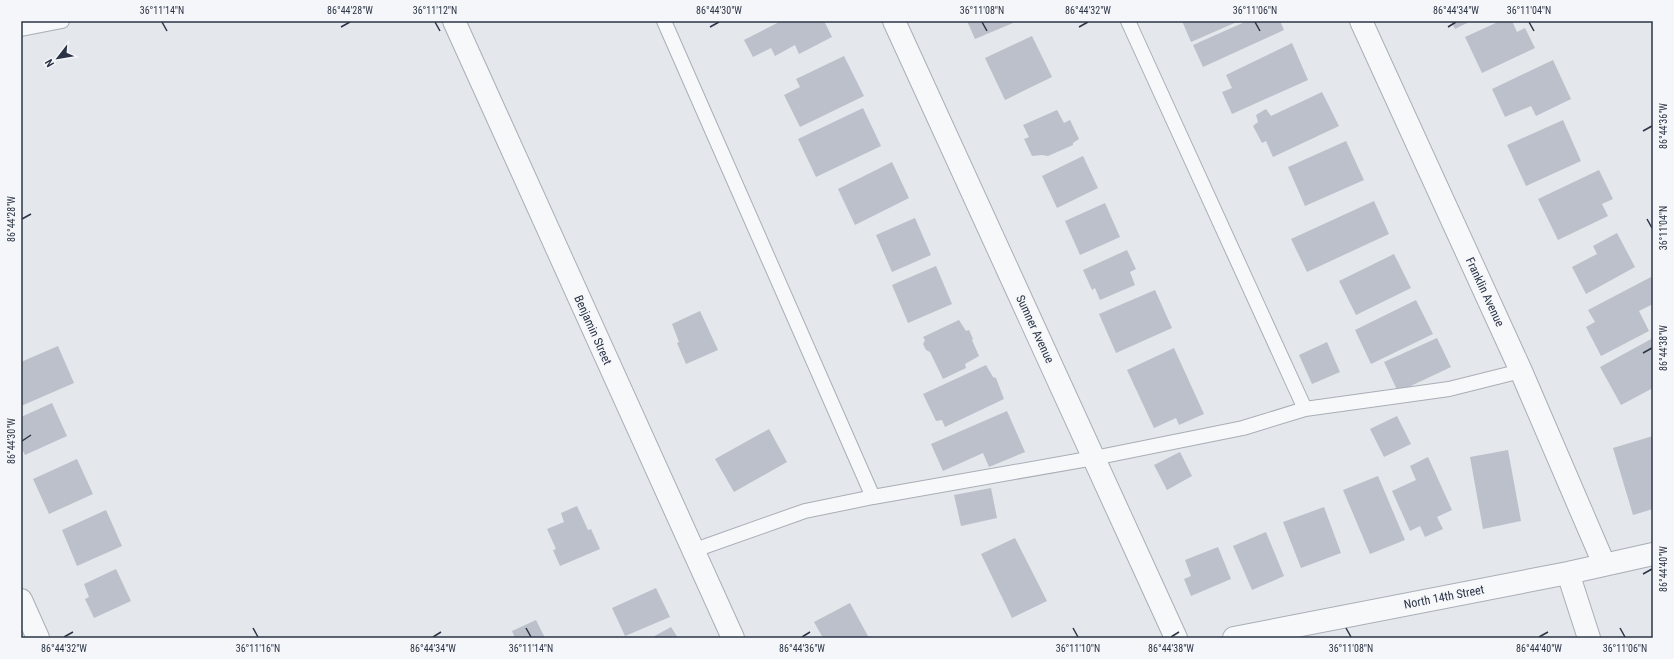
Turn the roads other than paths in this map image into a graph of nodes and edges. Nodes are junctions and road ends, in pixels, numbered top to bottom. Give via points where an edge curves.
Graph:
1 (62, 21) edge
2 (454, 21) edge
3 (664, 21) edge
4 (894, 21) edge
5 (1128, 21) edge
6 (1361, 21) edge
7 (21, 29) edge
8 (1521, 371) junction
9 (1305, 409) junction
10 (1094, 458) junction
11 (873, 497) junction
12 (692, 550) junction
13 (1653, 554) edge
14 (1604, 564) junction
15 (1568, 573) junction
16 (21, 600) edge
17 (38, 638) edge
18 (733, 638) edge
19 (1176, 638) edge
20 (1234, 638) edge
21 (1589, 638) edge

1 - 7 lane
2 - 12 street, Benjamin Street
3 - 11 lane
4 - 10 street, Sumner Avenue
5 - 9 lane
6 - 8 street, Franklin Avenue
8 - 9 lane via 1449,389
8 - 14 street, Franklin Avenue
9 - 10 lane via 1243,428
10 - 11 lane
10 - 19 street, Sumner Avenue
11 - 12 lane via 805,512
12 - 18 street, Benjamin Street
13 - 14 street, North 14th Street
14 - 15 street, North 14th Street
15 - 20 street, North 14th Street
15 - 21 street
16 - 17 street

